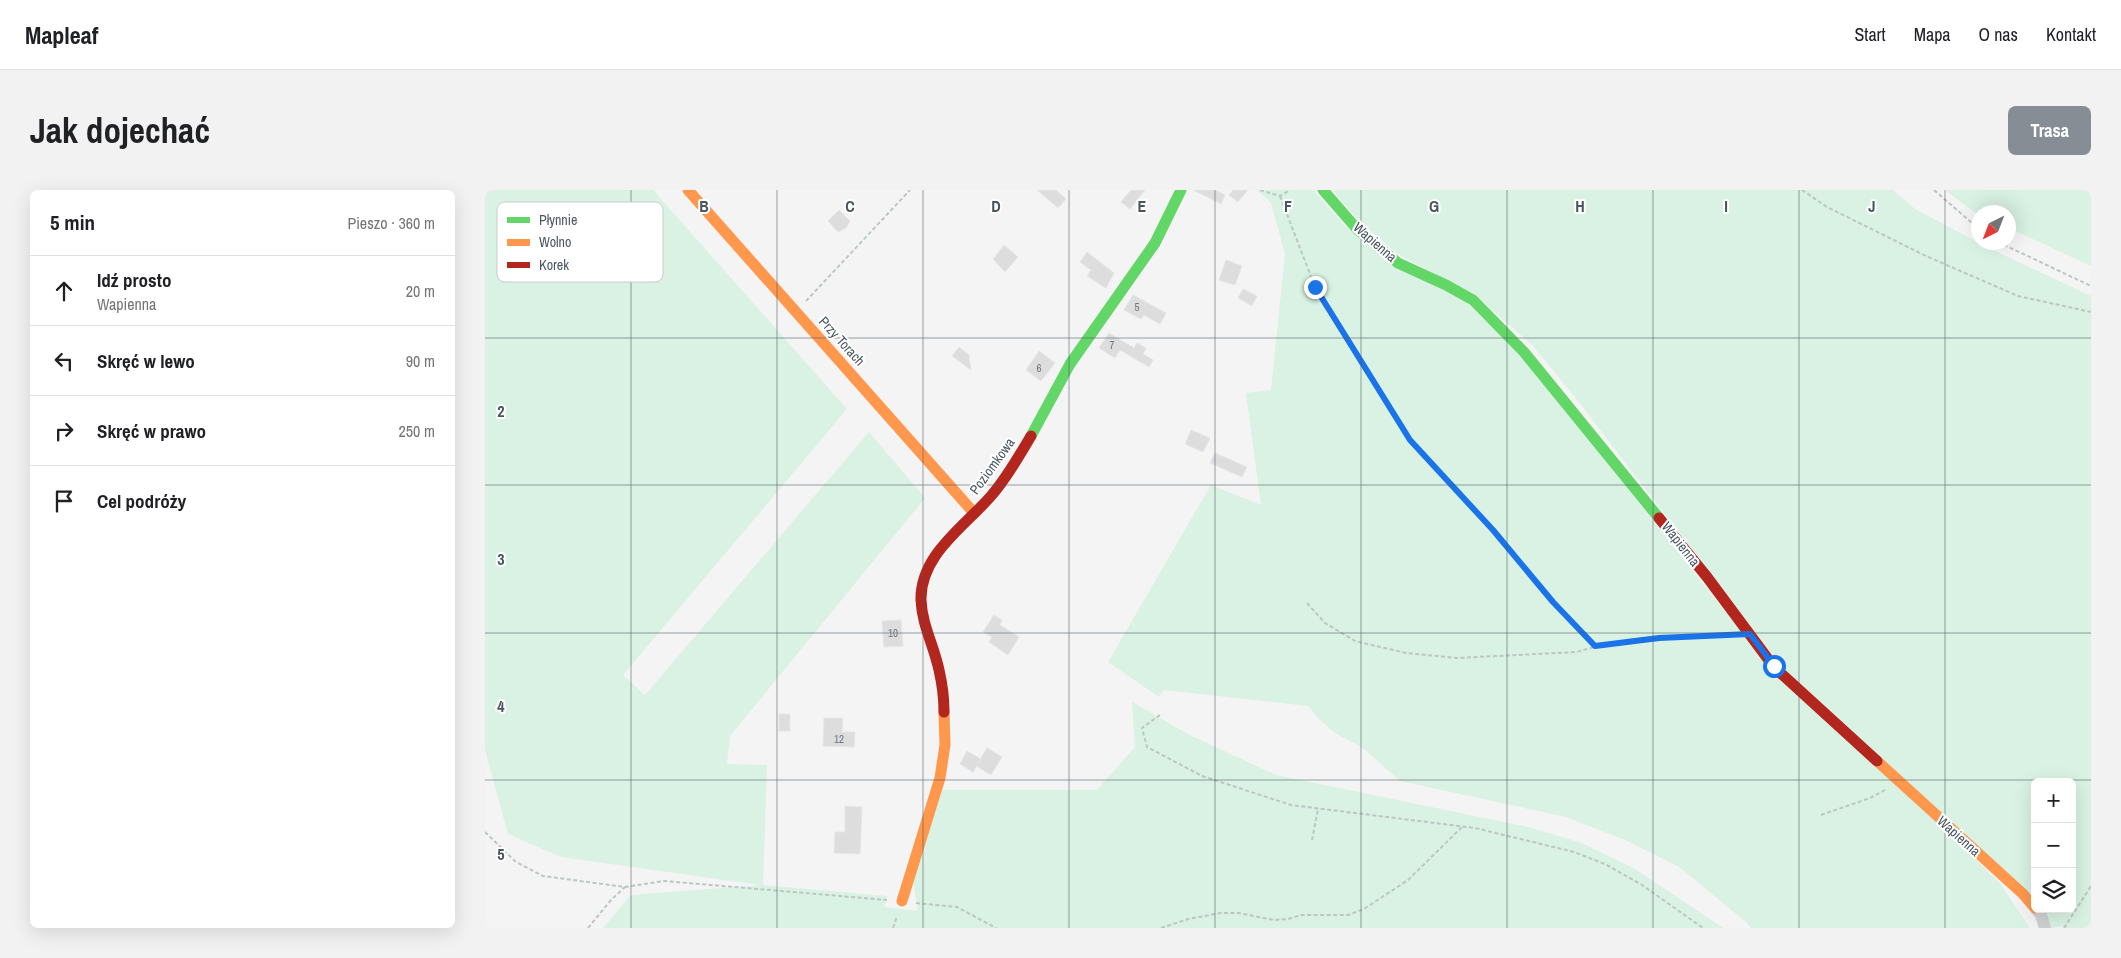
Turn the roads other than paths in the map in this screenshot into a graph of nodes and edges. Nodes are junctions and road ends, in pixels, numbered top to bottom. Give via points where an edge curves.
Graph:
1 (688, 190) edge
2 (1181, 190) edge
3 (1323, 190) edge
4 (974, 513) junction
5 (902, 902) road end
6 (2031, 904) edge
7 (2039, 913) edge
8 (2045, 928) edge

1 - 4 street, Przy Torach
2 - 4 street, Poziomkowa via 1155,243 1070,364 1013,466 992,496
3 - 6 street, Wapienna via 1357,229 1398,263 1473,300 1524,352 1650,505 1774,666
4 - 5 street, Poziomkowa via 930,562 923,577 922,617 939,670 945,745 940,778
7 - 8 street, Wapienna

